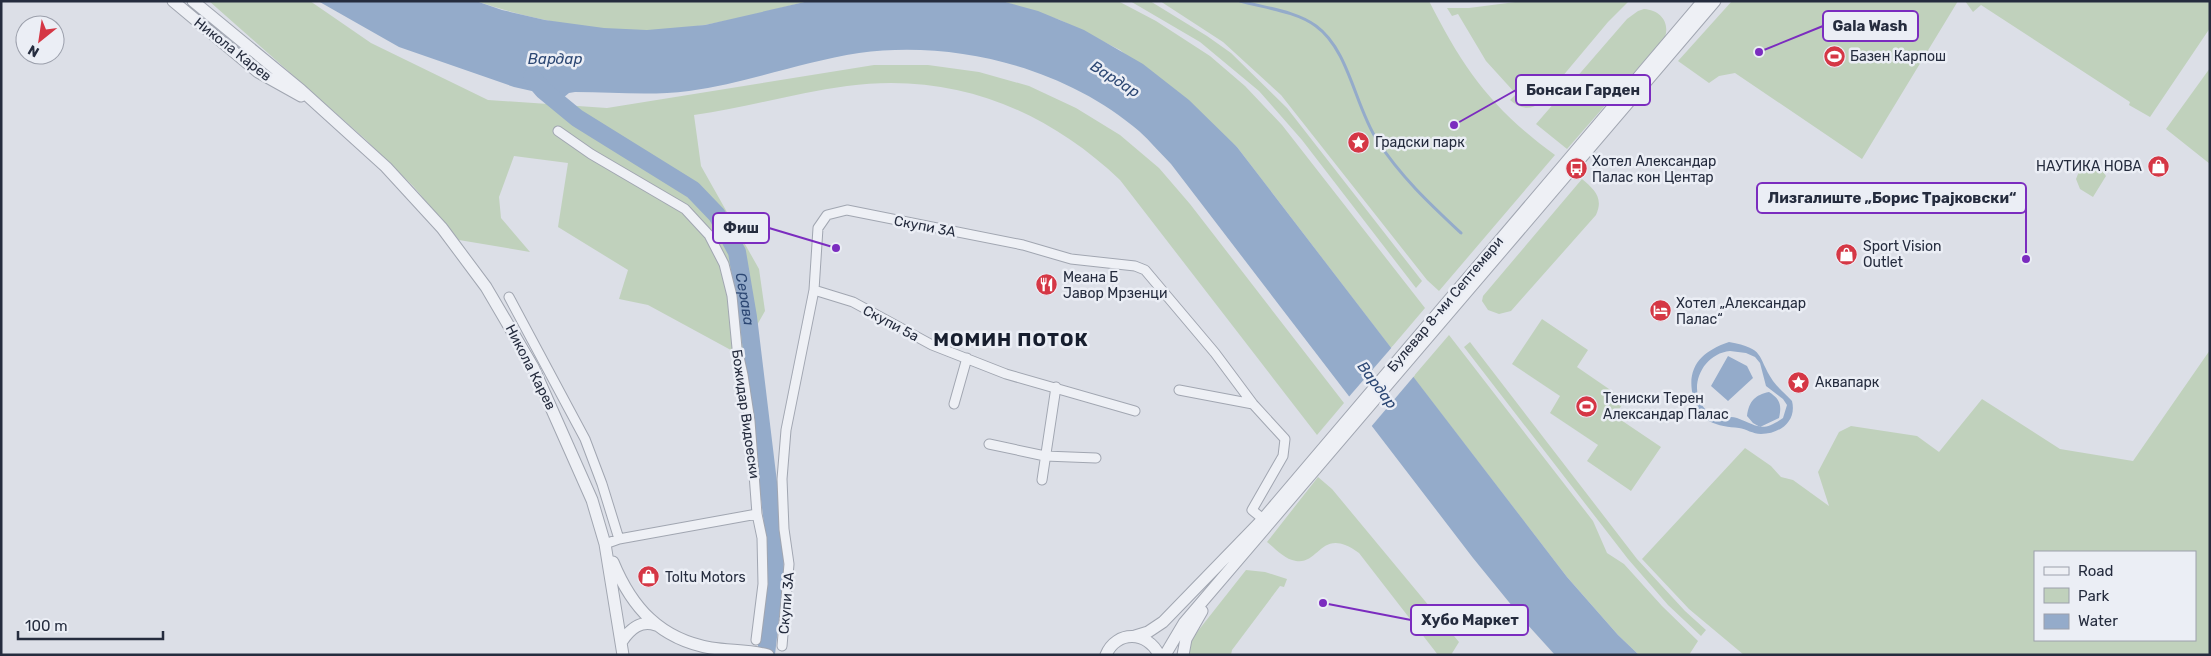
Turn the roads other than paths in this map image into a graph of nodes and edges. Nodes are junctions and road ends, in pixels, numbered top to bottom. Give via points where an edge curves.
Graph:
1 (173, 1) edge
2 (193, 1) edge
3 (1703, 1) edge
4 (1715, 1) edge
5 (345, 128) junction
6 (558, 131) dead end
7 (1587, 144) junction
8 (814, 290) junction
9 (509, 297) dead end
10 (967, 358) junction
11 (1056, 387) junction
12 (1178, 390) dead end
13 (954, 404) dead end
14 (1253, 404) junction
15 (1134, 411) dead end
16 (989, 444) dead end
17 (1045, 456) junction
18 (1096, 458) dead end
19 (1315, 464) junction
20 (1042, 480) dead end
21 (757, 514) junction
22 (1262, 519) junction
23 (619, 539) junction
24 (606, 544) junction
25 (1215, 590) junction
26 (660, 627) junction
27 (1135, 636) junction
28 (756, 640) dead end
29 (622, 641) junction
30 (782, 646) dead end
31 (623, 655) edge
32 (768, 655) edge
33 (1106, 655) edge
34 (1159, 655) edge
35 (1166, 655) edge
36 (1183, 655) edge

1 - 5 street, Никола Карев via 258,72
2 - 5 street, Никола Карев
3 - 7 street, Булевар 8-ми Септември
4 - 7 street, Булевар 8-ми Септември
5 - 24 street, Никола Карев via 402,182 437,222 507,320 554,411 592,500
6 - 21 street, Божидар Видоески via 685,209 718,249 732,296 736,348 750,421
7 - 19 street, Булевар 8-ми Септември
8 - 10 street, Скупи 5а via 853,302 932,345
8 - 14 street, Скупи 3А via 818,228 827,215 847,210 1023,245 1071,259 1135,266 1145,270 1210,346
8 - 30 street, Скупи 3А via 782,456 784,529 789,564
9 - 23 street via 585,438
10 - 11 street, Скупи 5а via 1006,374
10 - 13 street
11 - 15 street, Скупи 5а
11 - 17 street
12 - 14 street
14 - 22 street, Скупи 3А via 1285,439 1286,448 1278,468 1252,510
16 - 17 street
17 - 18 street
17 - 20 street
19 - 22 street, Булевар 8-ми Септември
19 - 25 street, Булевар 8-ми Септември
21 - 23 street
21 - 28 street, Божидар Видоески via 764,563
22 - 27 street, Булевар 8-ми Септември via 1163,622
23 - 24 street
24 - 26 street via 623,585 635,604
24 - 29 street, Никола Карев
25 - 35 street, Булевар 8-ми Септември via 1179,630
25 - 36 street via 1189,633
26 - 29 street via 643,623
26 - 32 street via 704,646
27 - 33 street, Булевар 8-ми Септември via 1116,641
27 - 34 street via 1149,642
29 - 31 street, Никола Карев

